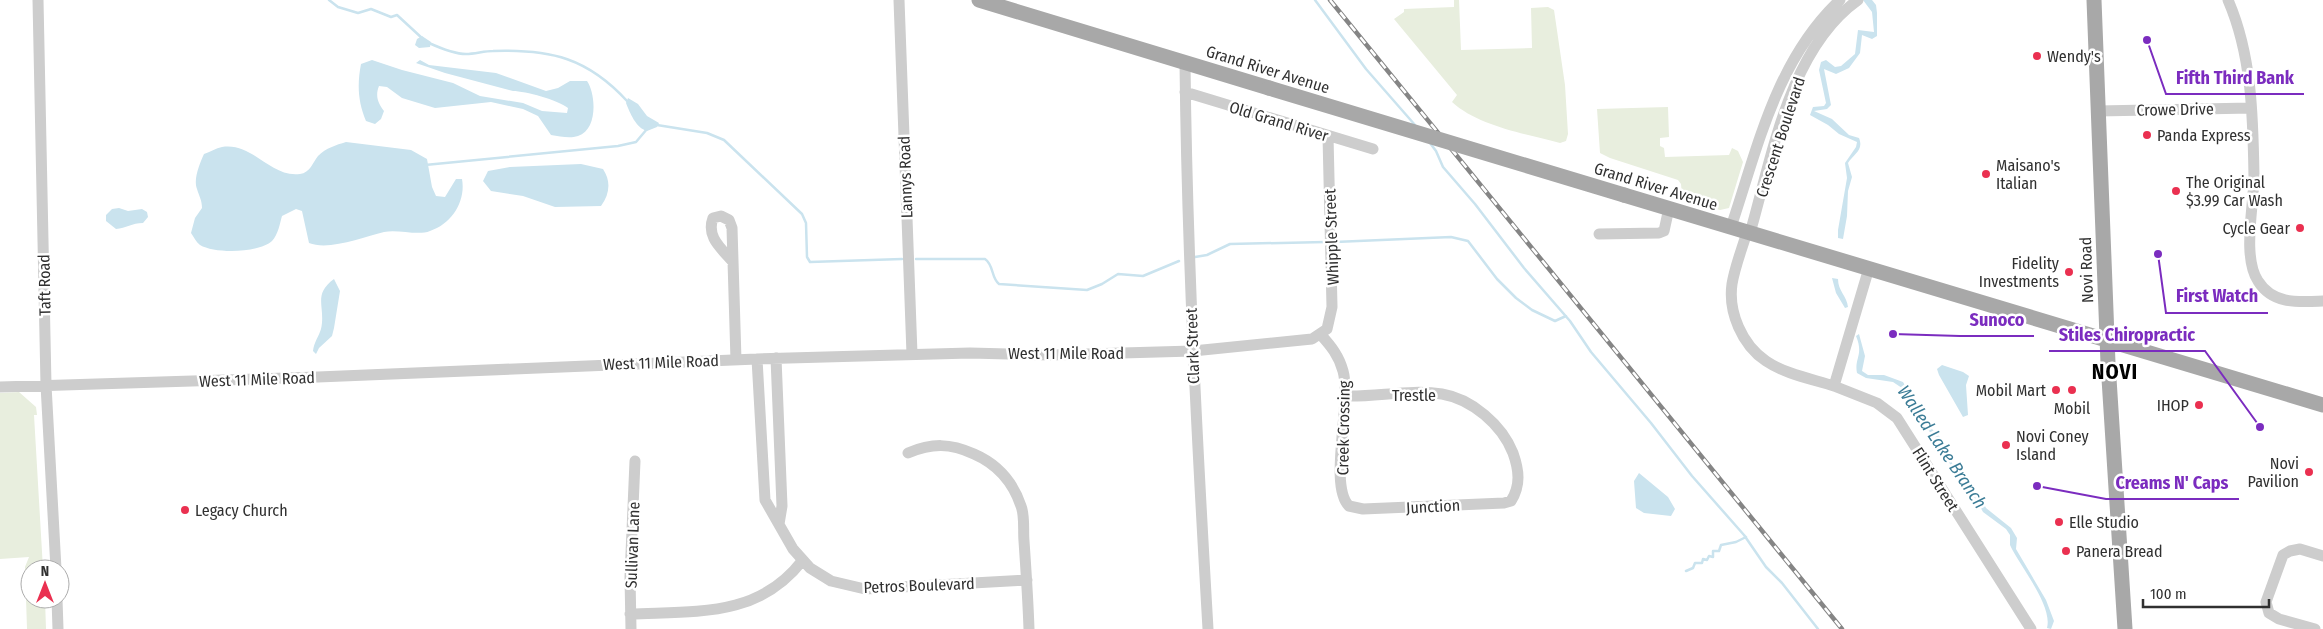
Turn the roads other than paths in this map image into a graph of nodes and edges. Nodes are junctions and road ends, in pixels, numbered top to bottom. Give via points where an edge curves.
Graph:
1 (38, 0) edge
2 (899, 0) edge
3 (979, 0) edge
4 (1840, 0) edge
5 (1858, 0) edge
6 (2094, 0) edge
7 (2228, 0) edge
8 (1836, 12) junction
9 (1185, 63) junction
10 (1185, 92) junction
11 (2252, 108) junction
12 (2098, 111) junction
13 (1328, 136) junction
14 (1373, 149) dead end
15 (1669, 208) junction
16 (1732, 227) junction
17 (1748, 232) junction
18 (1599, 234) dead end
19 (733, 262) dead end
20 (1868, 268) junction
21 (2323, 302) edge
22 (1321, 335) junction
23 (2107, 340) junction
24 (1193, 351) junction
25 (912, 354) junction
26 (776, 358) junction
27 (757, 359) junction
28 (736, 360) junction
29 (46, 385) junction
30 (1834, 386) junction
31 (0, 387) edge
32 (1346, 396) junction
33 (2323, 405) edge
34 (760, 438) junction
35 (780, 438) junction
36 (908, 453) dead end
37 (635, 461) dead end
38 (1517, 486) joint
39 (1343, 498) joint
40 (779, 524) junction
41 (2323, 556) edge
42 (55, 559) edge
43 (802, 561) junction
44 (1027, 580) junction
45 (57, 609) edge
46 (630, 614) junction
47 (58, 629) edge
48 (631, 629) edge
49 (1029, 629) edge
50 (1208, 629) edge
51 (2031, 629) edge
52 (2125, 629) edge
53 (2314, 629) edge

1 - 29 street, Taft Road
2 - 25 street, Lannys Road
3 - 9 main road, Grand River Avenue
4 - 8 street, Crescent Boulevard
5 - 8 street, Crescent Boulevard
6 - 12 main road, Novi Road
7 - 11 street via 2244,48
8 - 16 street, Crescent Boulevard via 1808,36 1784,75
8 - 17 street, Crescent Boulevard via 1789,98
9 - 10 street, Clark Street
9 - 15 main road, Grand River Avenue, bridge
10 - 13 street, Old Grand River
10 - 24 street, Clark Street
11 - 12 street, Crowe Drive
11 - 21 street via 2254,178 2250,258 2253,273 2265,290 2282,300
12 - 23 main road, Novi Road
13 - 14 street, Old Grand River
13 - 22 street, Whipple Street via 1332,306 1327,330
15 - 16 main road, Grand River Avenue
15 - 18 street via 1664,231 1659,233
16 - 17 main road, Grand River Avenue
17 - 20 main road, Grand River Avenue
17 - 30 street, Crescent Boulevard via 1732,284 1732,306 1738,327 1766,361
19 - 28 street
20 - 23 main road, Grand River Avenue
20 - 30 street
22 - 24 street, West 11 Mile Road via 1312,339
22 - 32 street, Creek Crossing via 1340,360
23 - 33 main road, Grand River Avenue
23 - 52 main road, Novi Road
24 - 25 street, West 11 Mile Road
24 - 50 street, Clark Street
25 - 26 street, West 11 Mile Road
26 - 27 street, West 11 Mile Road
26 - 35 street
27 - 28 street, West 11 Mile Road
27 - 34 street, Petros Boulevard
28 - 29 street, West 11 Mile Road
29 - 31 street, West 11 Mile Road
29 - 42 street, Taft Road
30 - 51 street, Flint Street via 1877,403 1897,418
32 - 38 street, Trestle via 1442,394 1461,400 1500,430 1509,444 1518,472
32 - 39 street, Creek Crossing via 1341,441
34 - 35 street
34 - 40 street, Petros Boulevard via 765,500
35 - 40 street via 782,506
36 - 44 street via 939,444 960,447 998,468 1022,508
37 - 46 street, Sullivan Lane
38 - 39 street, Junction via 1511,501 1504,503 1363,509 1350,506
40 - 43 street, Petros Boulevard
41 - 53 street via 2300,549 2283,556 2266,602 2269,613 2279,619
43 - 44 street, Petros Boulevard via 831,582 865,589
43 - 46 street via 776,587 749,602 715,610
44 - 49 street
45 - 47 street
46 - 48 street, Sullivan Lane

